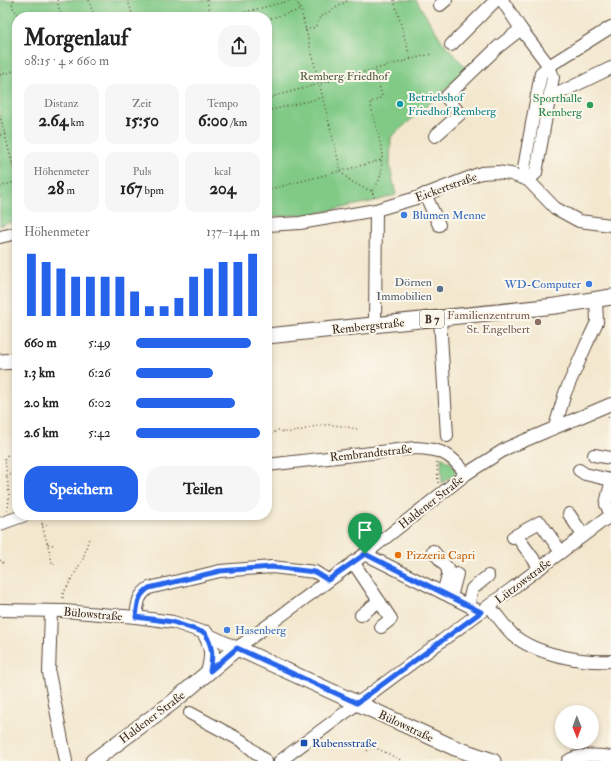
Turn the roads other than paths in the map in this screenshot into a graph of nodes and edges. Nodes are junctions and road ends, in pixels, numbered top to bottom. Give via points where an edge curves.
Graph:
1 (496, 0) edge
2 (502, 0) edge
3 (611, 27) edge
4 (521, 30) junction
5 (450, 45) dead end
6 (549, 66) junction
7 (611, 68) edge
8 (549, 98) junction
9 (435, 136) dead end
10 (528, 180) junction
11 (425, 194) junction
12 (376, 210) junction
13 (272, 225) edge
14 (439, 225) dead end
15 (611, 226) edge
16 (12, 234) edge
17 (0, 237) edge
18 (611, 297) edge
19 (596, 300) junction
20 (440, 318) junction
21 (375, 325) junction
22 (272, 335) edge
23 (12, 361) edge
24 (0, 362) edge
25 (611, 404) edge
26 (555, 427) junction
27 (447, 436) dead end
28 (594, 455) dead end
29 (611, 458) edge
30 (272, 464) edge
31 (578, 472) dead end
32 (466, 474) junction
33 (611, 482) edge
34 (569, 514) dead end
35 (611, 515) edge
36 (584, 535) junction
37 (433, 551) dead end
38 (561, 552) junction
39 (365, 554) junction
40 (353, 562) junction
41 (540, 568) junction
42 (457, 574) dead end
43 (488, 576) dead end
44 (328, 580) junction
45 (447, 595) junction
46 (379, 601) junction
47 (468, 605) junction
48 (485, 609) junction
49 (0, 610) edge
50 (51, 611) junction
51 (361, 615) dead end
52 (136, 617) junction
53 (381, 626) dead end
54 (205, 633) junction
55 (237, 648) junction
56 (611, 661) edge
57 (210, 671) junction
58 (357, 703) junction
59 (190, 713) dead end
60 (611, 757) edge
61 (472, 758) edge
62 (66, 761) edge
63 (93, 761) edge
64 (266, 761) edge
65 (280, 761) edge
66 (493, 761) edge
67 (568, 761) edge

1 - 5 street
2 - 4 street
3 - 6 street
4 - 6 street
4 - 9 street via 498,47 446,97 460,114
6 - 8 street via 553,77
6 - 10 street via 541,73 524,168
7 - 8 street
8 - 10 street via 536,173
10 - 11 street, Eickertstraße via 511,174 490,172
10 - 15 street, Eickertstraße via 555,208 568,216 579,222
11 - 12 street, Eickertstraße
11 - 14 street
12 - 13 street, Eickertstraße via 300,223
12 - 21 street
16 - 17 street
18 - 19 main road, Rembergstraße / B 7
19 - 20 main road, Rembergstraße / B 7
19 - 26 street via 597,322 566,393
20 - 21 main road, Rembergstraße / B 7
20 - 27 street
21 - 22 main road, Rembergstraße / B 7
23 - 24 main road
25 - 26 street, Haldener Straße
26 - 32 street, Haldener Straße via 507,448
28 - 29 street
30 - 32 street, Rembrandtstraße via 429,448 452,458
31 - 33 street
32 - 39 street, Haldener Straße
33 - 35 street via 606,504
34 - 36 street
35 - 36 street, Lützowstraße
36 - 38 street, Lützowstraße
37 - 45 street via 448,569
38 - 41 street, Lützowstraße
38 - 41 street via 540,522 517,539
39 - 40 street, Haldener Straße
39 - 45 street
40 - 44 street, Haldener Straße
40 - 46 street
41 - 48 street, Lützowstraße
42 - 45 street
43 - 47 street via 472,589
44 - 52 street via 315,572 272,567 220,571 149,588 142,592 138,600
44 - 55 street, Haldener Straße
45 - 47 street
46 - 51 street
46 - 53 street via 391,619
47 - 48 street
48 - 56 street via 524,643 544,652 581,659
48 - 58 street, Lützowstraße
49 - 50 street, Bülowstraße
50 - 52 street, Bülowstraße
50 - 62 street via 49,673
52 - 54 street, Bülowstraße via 173,622
54 - 55 street, Bülowstraße
54 - 57 main road via 213,657
55 - 57 main road, Haldener Straße
55 - 58 main road, Bülowstraße
57 - 63 main road, Haldener Straße via 158,714
58 - 61 main road, Bülowstraße
58 - 65 street, Lützowstraße
59 - 64 street via 242,741
60 - 67 street via 574,757
61 - 66 main road, Bülowstraße

